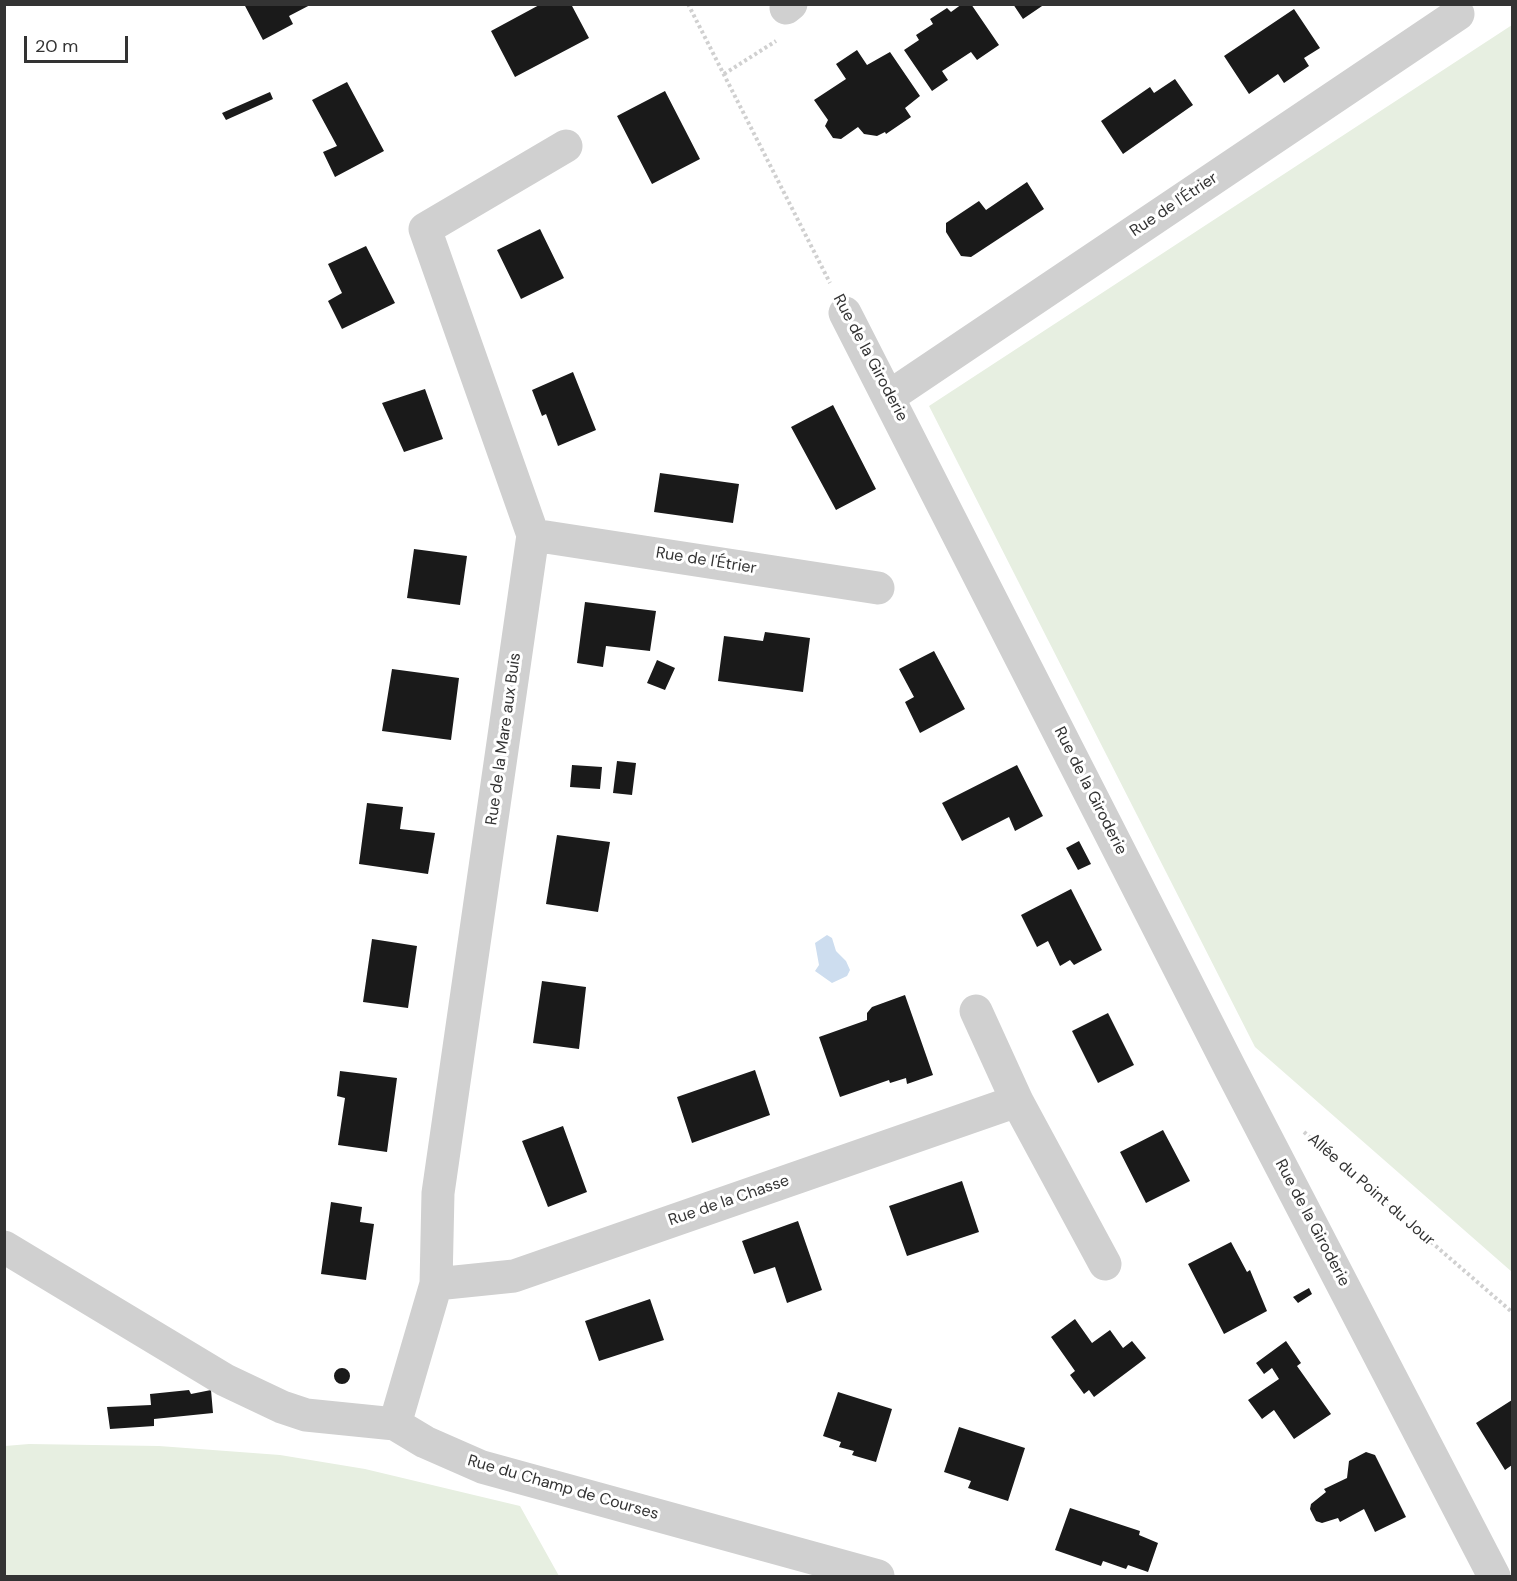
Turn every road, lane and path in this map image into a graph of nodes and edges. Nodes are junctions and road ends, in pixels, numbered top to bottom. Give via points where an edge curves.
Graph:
1 (688, 4) edge
2 (789, 6) edge
3 (1458, 14) dead end
4 (724, 74) junction
5 (566, 146) dead end
6 (845, 313) joint
7 (890, 396) junction
8 (533, 535) junction
9 (878, 588) dead end
10 (976, 1011) dead end
11 (1017, 1101) junction
12 (1301, 1129) dead end
13 (4, 1247) edge
14 (1105, 1264) dead end
15 (436, 1284) junction
16 (1512, 1312) edge
17 (395, 1424) junction
18 (878, 1576) edge
19 (1494, 1576) edge

1 - 4 path, Rue de la Giroderie
2 - 4 path via 785,35
3 - 7 street, Rue de l'Étrier
4 - 6 path, Rue de la Giroderie
5 - 8 street, Rue de la Mare aux Buis via 425,229
6 - 7 street, Rue de la Giroderie
7 - 19 street, Rue de la Giroderie via 1225,1058
8 - 9 street, Rue de l'Étrier
8 - 15 street, Rue de la Mare aux Buis via 438,1193
10 - 11 street
11 - 14 street
11 - 15 street, Rue de la Chasse via 514,1276
12 - 16 path, Allée du Point du Jour
13 - 17 street, Rue du Champ de Courses via 260,1398 306,1415
15 - 17 street, Rue de la Mare aux Buis
17 - 18 street, Rue du Champ de Courses via 482,1467

